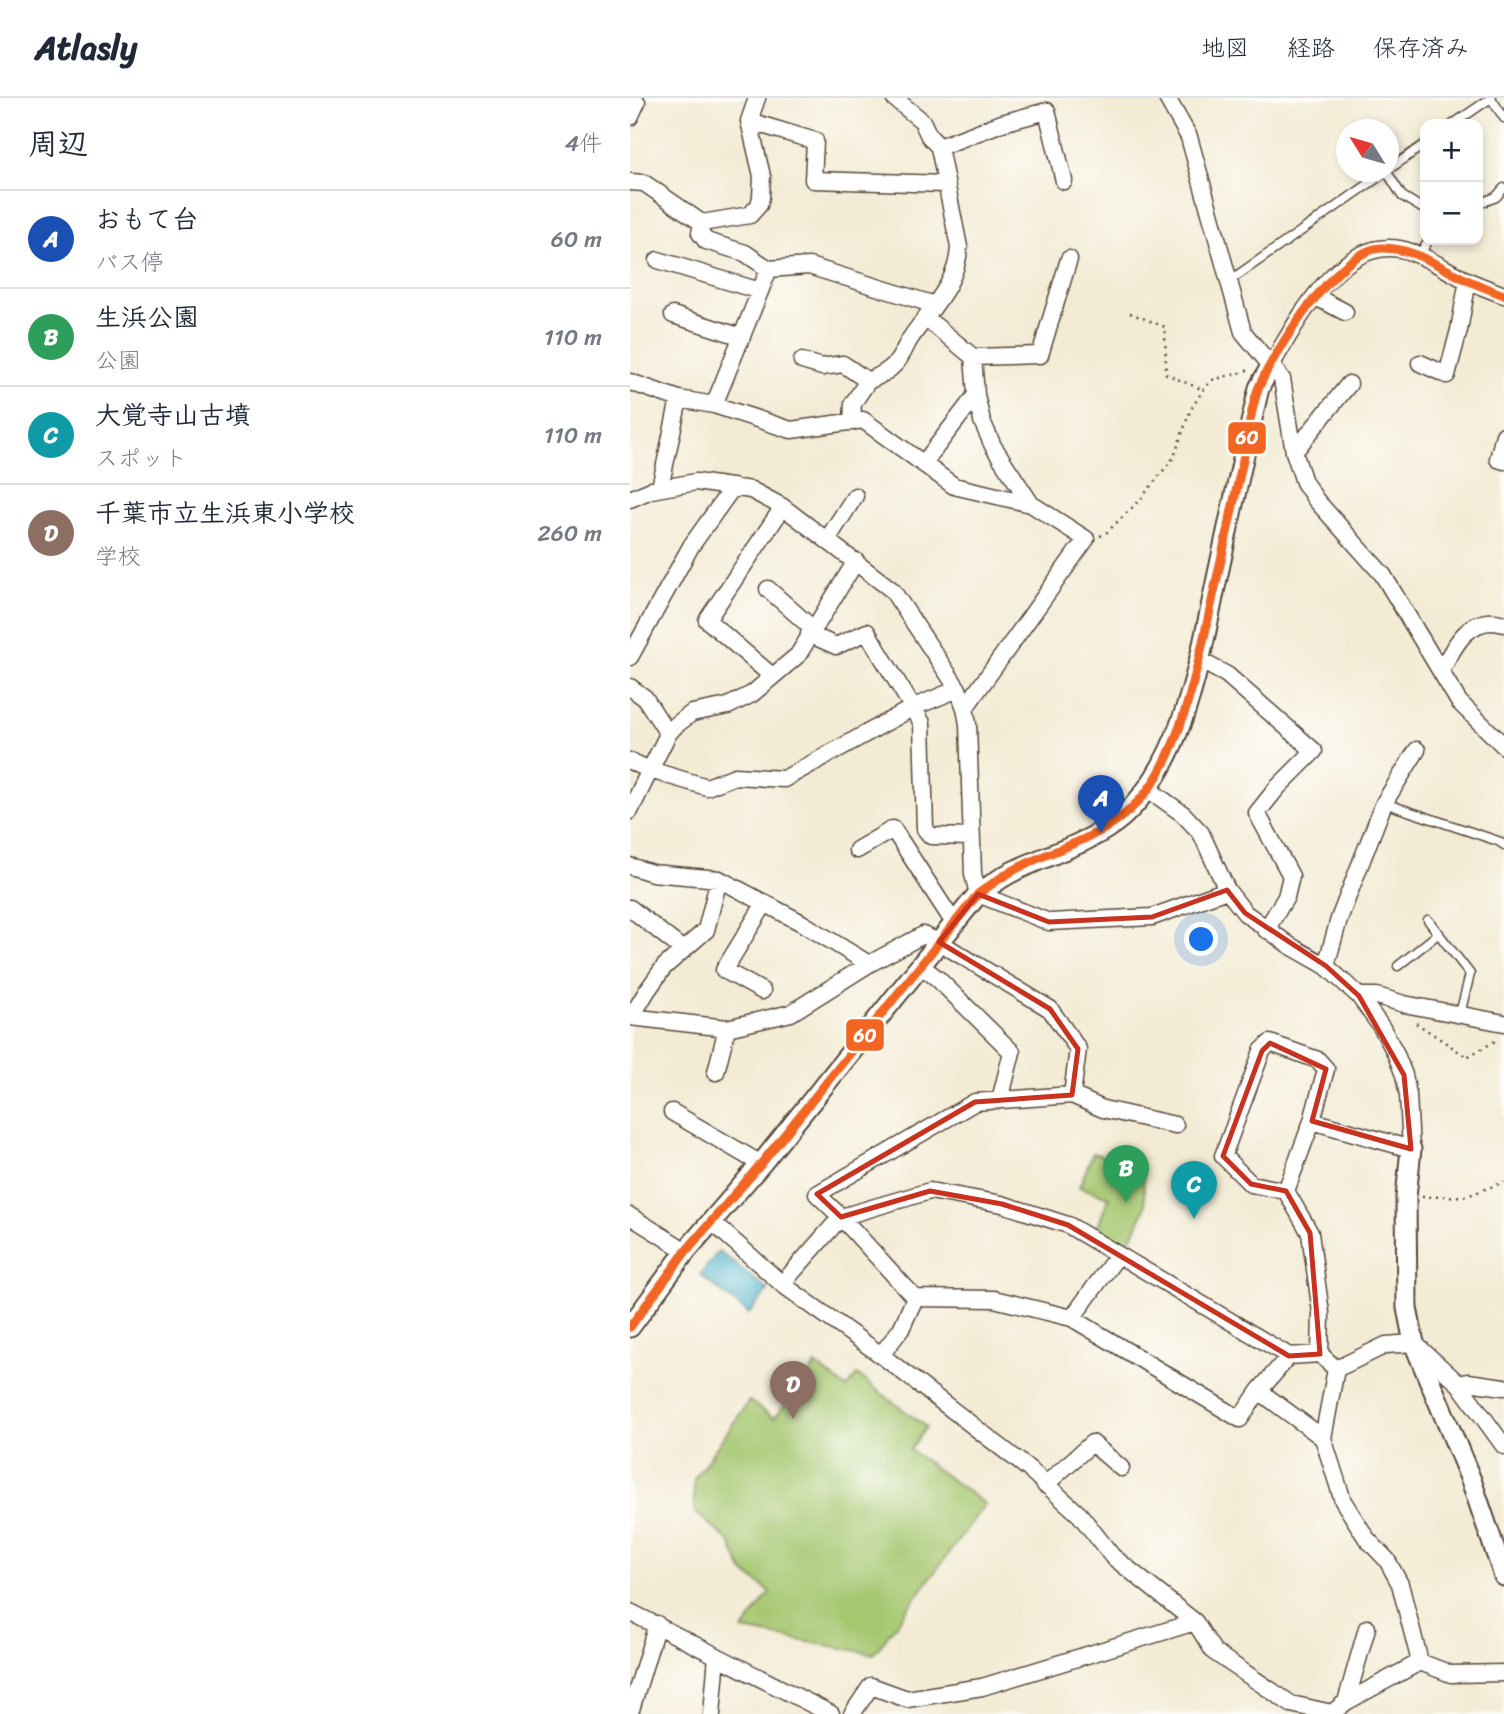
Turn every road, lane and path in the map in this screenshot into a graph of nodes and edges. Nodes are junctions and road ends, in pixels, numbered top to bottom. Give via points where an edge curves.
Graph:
1 (757, 98) edge
2 (894, 98) edge
3 (1167, 98) edge
4 (1491, 98) edge
5 (630, 99) edge
6 (630, 117) edge
7 (1504, 118) edge
8 (1461, 119) edge
9 (749, 121) junction
10 (939, 147) junction
11 (1420, 148) edge
12 (1399, 162) edge
13 (1064, 181) dead end
14 (630, 182) edge
15 (1371, 182) edge
16 (1394, 182) edge
17 (946, 184) junction
18 (1504, 188) edge
19 (1483, 202) edge
20 (1420, 207) edge
21 (702, 223) junction
22 (1426, 245) edge
23 (1419, 255) junction
24 (1069, 259) dead end
25 (658, 260) dead end
26 (769, 269) junction
27 (1229, 281) junction
28 (1468, 281) junction
29 (760, 291) junction
30 (1504, 295) edge
31 (1315, 297) junction
32 (930, 311) junction
33 (1345, 312) dead end
34 (1130, 313) dead end
35 (673, 315) dead end
36 (742, 337) junction
37 (973, 357) junction
38 (802, 361) dead end
39 (1420, 363) dead end
40 (1272, 365) junction
41 (868, 381) junction
42 (630, 382) edge
43 (1349, 384) dead end
44 (1203, 390) junction
45 (976, 395) junction
46 (679, 399) junction
47 (714, 405) junction
48 (852, 422) junction
49 (1504, 435) edge
50 (1294, 452) junction
51 (1504, 461) edge
52 (923, 464) junction
53 (733, 487) junction
54 (660, 488) junction
55 (856, 496) dead end
56 (630, 499) edge
57 (1031, 504) junction
58 (783, 508) junction
59 (827, 540) junction
60 (1086, 540) junction
61 (856, 561) junction
62 (768, 589) dead end
63 (1504, 624) edge
64 (811, 631) junction
65 (630, 657) edge
66 (1199, 660) junction
67 (1441, 672) junction
68 (772, 676) junction
69 (630, 687) edge
70 (958, 689) junction
71 (914, 707) junction
72 (965, 708) junction
73 (668, 734) junction
74 (1504, 746) edge
75 (1417, 750) dead end
76 (630, 761) edge
77 (650, 770) junction
78 (1148, 789) junction
79 (1384, 803) junction
80 (630, 811) edge
81 (972, 837) junction
82 (1504, 845) edge
83 (857, 850) dead end
84 (630, 866) edge
85 (719, 879) junction
86 (1227, 890) junction
87 (978, 894) junction
88 (765, 903) junction
89 (630, 908) edge
90 (1428, 920) dead end
91 (954, 923) junction
92 (1266, 930) junction
93 (1438, 933) junction
94 (939, 942) junction
95 (682, 949) junction
96 (869, 964) junction
97 (920, 965) junction
98 (1326, 966) junction
99 (1398, 966) dead end
100 (762, 992) dead end
101 (1359, 996) junction
102 (1460, 1014) junction
103 (631, 1016) edge
104 (1413, 1021) dead end
105 (1504, 1023) edge
106 (727, 1028) junction
107 (1504, 1036) edge
108 (716, 1072) dead end
109 (1072, 1095) junction
110 (1000, 1100) junction
111 (672, 1112) dead end
112 (1312, 1121) junction
113 (1175, 1125) dead end
114 (1411, 1149) junction
115 (761, 1164) junction
116 (1504, 1182) edge
117 (1286, 1191) junction
118 (1406, 1197) junction
119 (630, 1216) edge
120 (841, 1217) junction
121 (711, 1221) junction
122 (686, 1251) junction
123 (1118, 1255) junction
124 (782, 1284) junction
125 (915, 1298) junction
126 (1072, 1318) junction
127 (630, 1327) edge
128 (1414, 1343) junction
129 (1320, 1354) junction
130 (881, 1355) junction
131 (1289, 1356) junction
132 (1336, 1369) junction
133 (1459, 1384) junction
134 (1504, 1387) edge
135 (1259, 1391) junction
136 (1324, 1438) junction
137 (1504, 1446) edge
138 (1121, 1468) dead end
139 (1045, 1485) junction
140 (1504, 1576) edge
141 (630, 1612) edge
142 (1195, 1622) junction
143 (657, 1624) junction
144 (1367, 1628) dead end
145 (717, 1656) junction
146 (1420, 1662) junction
147 (1504, 1673) edge
148 (1346, 1702) junction
149 (630, 1713) edge
150 (712, 1714) edge
151 (831, 1714) edge
152 (852, 1714) edge
153 (1332, 1714) edge

1 - 9 street
2 - 10 street via 922,121
3 - 27 street via 1189,136
4 - 7 lane
4 - 8 lane
5 - 6 street via 637,102
9 - 17 street via 815,141 813,180
9 - 21 street via 762,176 759,205 750,215
10 - 13 street via 1002,122 1047,111
10 - 17 street
11 - 12 lane
14 - 21 street via 644,183
15 - 27 lane
16 - 20 lane via 1402,196
17 - 32 street via 959,259 955,274
18 - 19 lane
21 - 26 street via 700,233 706,241 745,253
22 - 23 lane
23 - 28 street
23 - 31 street via 1399,249 1364,252 1341,268
24 - 37 street via 1040,355
25 - 29 street
26 - 29 street
26 - 32 street via 809,266
27 - 40 street via 1243,332
28 - 30 street
28 - 39 street via 1447,374
29 - 36 street
31 - 33 street
31 - 40 street
32 - 37 street
32 - 41 street via 899,360
34 - 44 path via 1165,327 1166,374
35 - 36 street
36 - 47 street
37 - 45 street
38 - 41 street via 822,367 843,364
40 - 44 path via 1212,380
40 - 50 street via 1282,379
40 - 66 street via 1259,388
41 - 48 street via 853,403
42 - 46 street
43 - 50 street
44 - 60 path via 1174,457 1105,534
45 - 52 street
45 - 57 street via 993,446
46 - 47 street
46 - 54 street
47 - 48 street via 791,430
48 - 52 street via 863,421
49 - 51 street via 1498,459
50 - 67 street via 1316,500 1383,575
52 - 57 street via 954,486
53 - 54 street via 696,482
53 - 58 street via 751,490
53 - 65 street via 691,546
54 - 56 street
55 - 59 street
57 - 60 street
58 - 59 street
58 - 68 street via 707,620
59 - 61 street
60 - 72 street
61 - 64 street
61 - 70 street via 892,590
62 - 64 street
63 - 67 street via 1495,621 1463,633
64 - 68 street via 798,654
64 - 71 street via 836,646 867,632
66 - 78 street via 1183,715
66 - 92 street via 1227,675 1314,751 1257,813 1291,876 1286,897
67 - 74 street via 1459,702
68 - 73 street via 752,694 728,706 692,713
69 - 73 street via 645,698
70 - 71 street
70 - 72 street
71 - 77 street via 784,779 735,776 707,787
71 - 81 street via 922,723 925,829 931,836
72 - 81 street
73 - 77 street
75 - 79 street
76 - 77 street
77 - 80 street
78 - 86 street via 1201,833
78 - 87 street via 1101,832 1010,873
79 - 82 lane
79 - 98 street via 1339,919
81 - 87 street
83 - 91 street via 893,829
84 - 85 street via 652,873
85 - 88 street
85 - 95 street via 706,930
86 - 87 street via 1152,917 1049,922
86 - 92 street via 1245,914
87 - 91 street
88 - 96 street
88 - 100 street via 724,970
89 - 95 street
90 - 93 lane
91 - 94 street
92 - 98 street
93 - 99 lane
93 - 102 lane via 1470,974
94 - 96 street via 923,935
94 - 97 street
94 - 109 street via 1050,1009 1078,1049
95 - 103 street
96 - 106 street via 791,1013
97 - 110 street via 1012,1052
97 - 115 street
98 - 101 street
101 - 102 street
101 - 114 street via 1382,1028 1404,1075
102 - 105 street
103 - 106 street
104 - 107 path via 1467,1058
106 - 108 street
109 - 110 street
109 - 113 street via 1102,1109
110 - 120 street via 975,1102 817,1194
111 - 115 street
112 - 114 street
112 - 117 street
112 - 117 street via 1326,1069 1318,1060 1270,1043 1262,1051 1223,1156 1251,1184
114 - 118 street
115 - 121 street
116 - 118 path via 1468,1196
117 - 129 street via 1310,1233 1321,1313
118 - 128 street via 1407,1308
119 - 122 street
120 - 123 street via 930,1191 1002,1204 1068,1225
120 - 124 street
120 - 125 street
121 - 122 street
121 - 124 street
122 - 127 street
123 - 126 street
123 - 131 street
124 - 130 street
125 - 126 street via 994,1299
125 - 130 street via 901,1329
126 - 135 street via 1240,1419
128 - 132 street via 1386,1345
128 - 133 street
128 - 140 street via 1471,1480
129 - 131 street
129 - 132 street
130 - 139 street
131 - 135 street
132 - 136 street
133 - 134 street
133 - 137 street
135 - 136 street
136 - 146 street via 1343,1501 1400,1584
138 - 139 street via 1092,1443
139 - 142 street via 1080,1515 1112,1556
141 - 143 street
142 - 152 street via 982,1687 907,1699 871,1686
142 - 153 street via 1214,1653 1291,1704
143 - 145 street
143 - 149 street
144 - 148 street
145 - 150 street
145 - 151 street
146 - 147 street via 1451,1674
146 - 148 street
148 - 153 street

